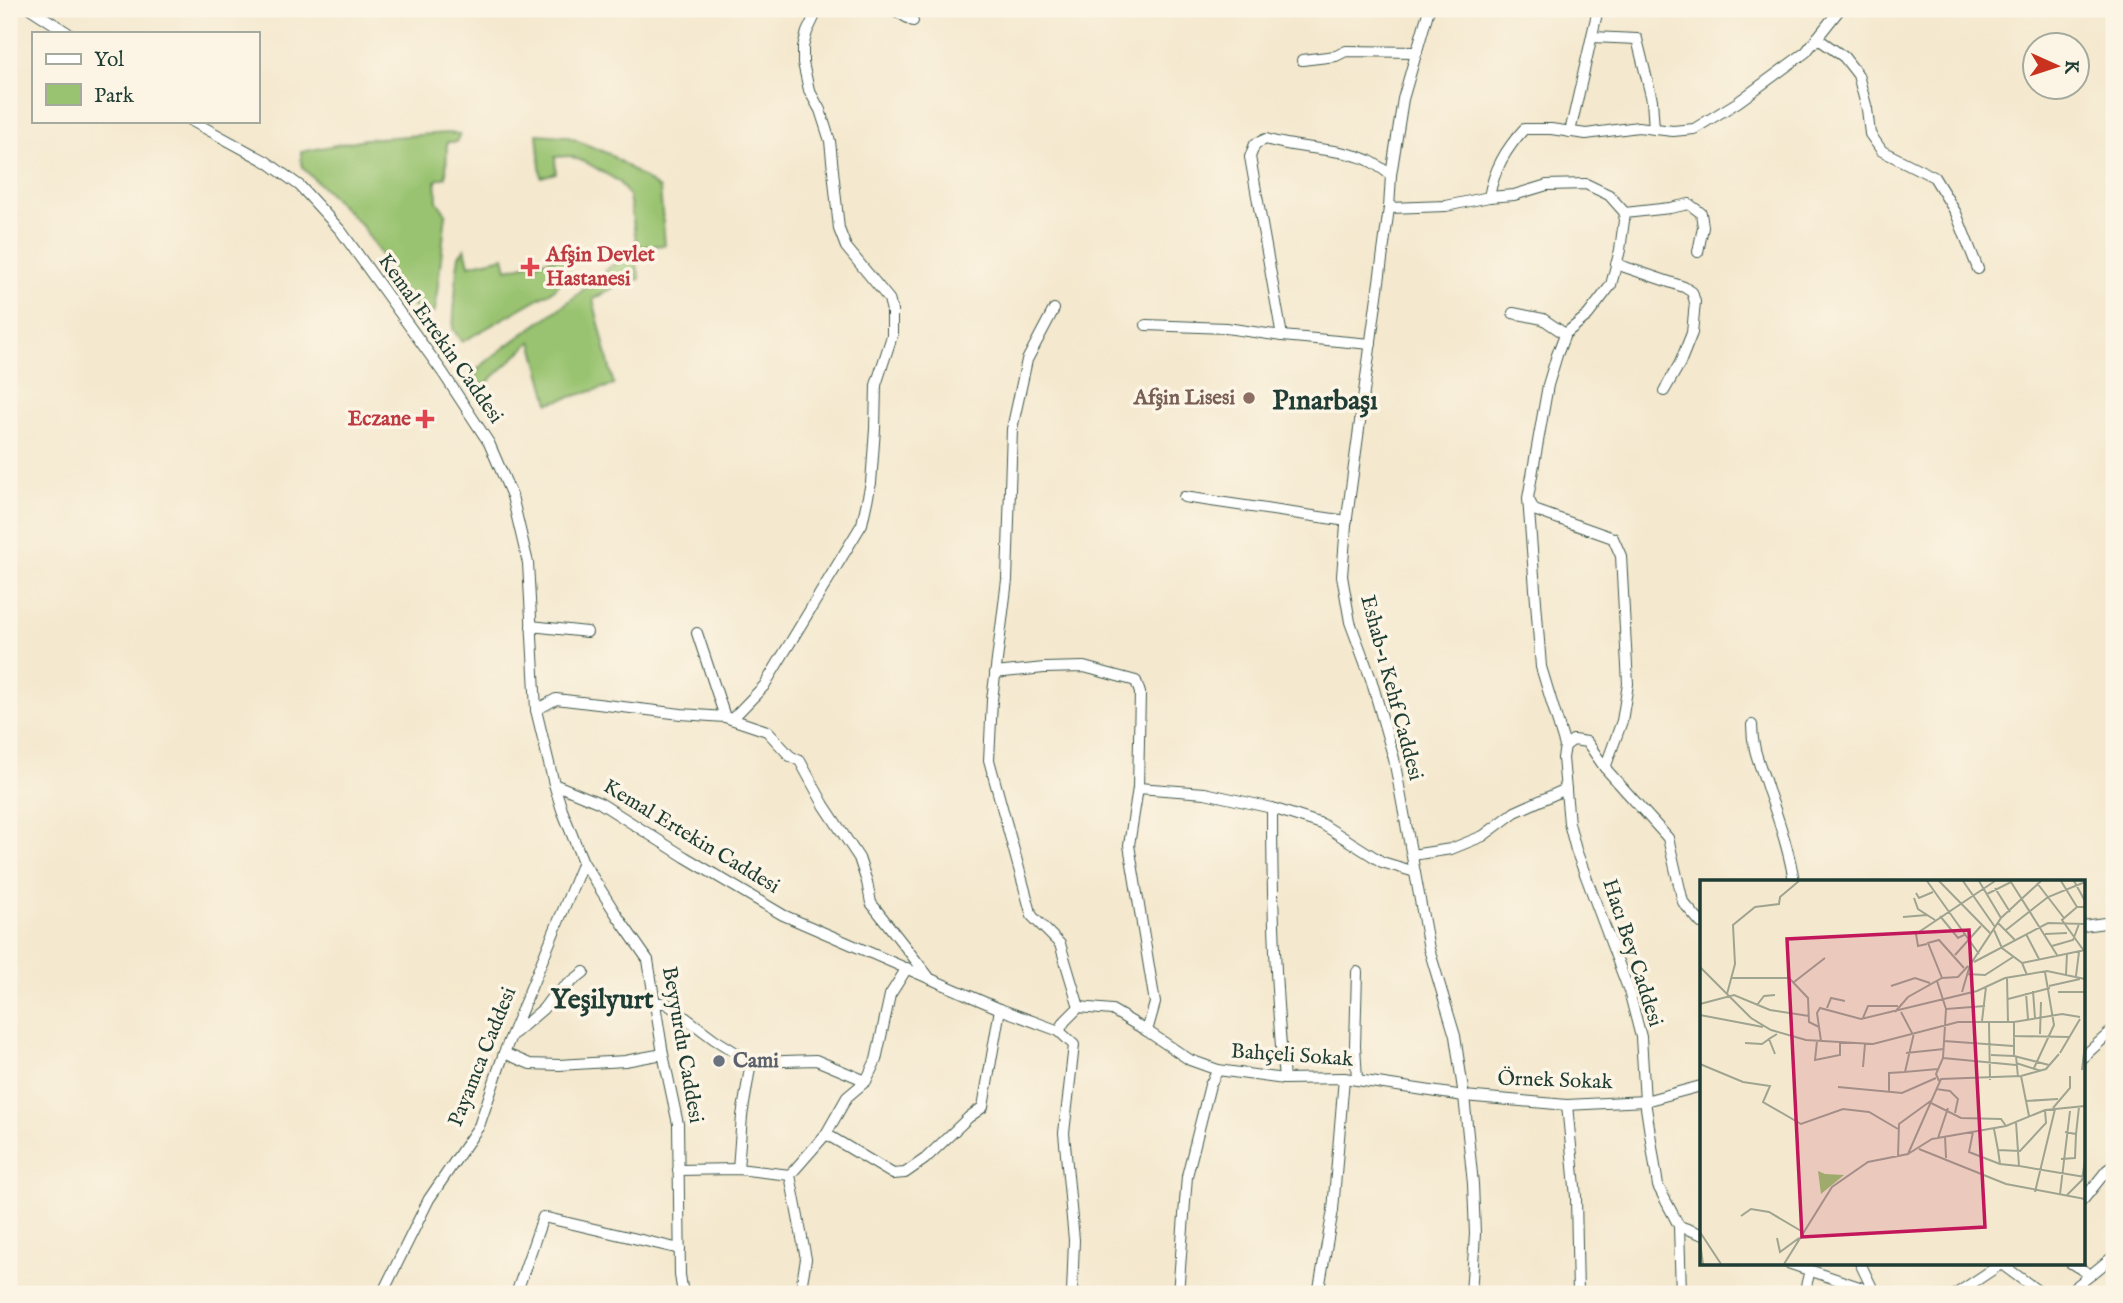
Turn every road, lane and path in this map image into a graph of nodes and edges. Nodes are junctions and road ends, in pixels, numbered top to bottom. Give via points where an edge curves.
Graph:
1 (32, 9) edge
2 (818, 9) edge
3 (892, 9) edge
4 (1429, 9) edge
5 (1598, 9) edge
6 (1840, 9) edge
7 (913, 21) dead end
8 (66, 32) edge
9 (1591, 37) junction
10 (1817, 38) junction
11 (1417, 52) junction
12 (1302, 60) dead end
13 (194, 122) edge
14 (1654, 129) junction
15 (1570, 132) junction
16 (1391, 175) junction
17 (1489, 197) junction
18 (1389, 208) junction
19 (1625, 213) junction
20 (1698, 252) dead end
21 (1616, 264) junction
22 (1978, 269) dead end
23 (1054, 309) dead end
24 (1513, 313) dead end
25 (1146, 325) dead end
26 (1565, 334) junction
27 (1282, 336) junction
28 (1371, 344) junction
29 (1664, 391) dead end
30 (1184, 497) dead end
31 (1528, 498) junction
32 (1347, 520) junction
33 (531, 626) junction
34 (587, 632) dead end
35 (697, 633) dead end
36 (995, 673) junction
37 (536, 710) junction
38 (728, 718) junction
39 (1752, 726) dead end
40 (1564, 746) junction
41 (1605, 768) junction
42 (554, 785) junction
43 (1138, 788) junction
44 (1566, 789) junction
45 (1272, 808) junction
46 (1412, 855) junction
47 (583, 862) junction
48 (1415, 872) junction
49 (1794, 880) edge
50 (2113, 921) edge
51 (1700, 922) edge
52 (2084, 926) edge
53 (906, 968) junction
54 (584, 972) dead end
55 (1357, 972) dead end
56 (930, 978) junction
57 (656, 1003) junction
58 (1079, 1007) junction
59 (999, 1009) junction
60 (2114, 1029) edge
61 (1059, 1031) junction
62 (1147, 1031) junction
63 (512, 1036) junction
64 (504, 1053) junction
65 (663, 1054) junction
66 (2084, 1055) edge
67 (751, 1062) junction
68 (1217, 1070) junction
69 (1344, 1077) junction
70 (1284, 1079) junction
71 (1357, 1079) junction
72 (866, 1081) junction
73 (1700, 1086) edge
74 (1464, 1096) junction
75 (1645, 1101) junction
76 (1567, 1105) junction
77 (826, 1134) junction
78 (2114, 1166) edge
79 (738, 1169) junction
80 (678, 1170) junction
81 (790, 1175) junction
82 (2084, 1199) edge
83 (1679, 1226) junction
84 (1700, 1234) edge
85 (680, 1249) junction
86 (2114, 1256) edge
87 (1791, 1264) edge
88 (1860, 1264) edge
89 (1999, 1264) edge
90 (2001, 1264) edge
91 (2073, 1264) edge
92 (1810, 1270) junction
93 (2091, 1275) junction
94 (1875, 1293) edge
95 (382, 1294) edge
96 (516, 1294) edge
97 (683, 1294) edge
98 (800, 1294) edge
99 (1072, 1294) edge
100 (1178, 1294) edge
101 (1318, 1294) edge
102 (1471, 1294) edge
103 (1578, 1294) edge
104 (1681, 1294) edge
105 (1804, 1294) edge
106 (1956, 1294) edge
107 (2042, 1294) edge
108 (2067, 1294) edge

1 - 8 street
2 - 38 street via 805,40 803,63 830,141 839,229 846,247 889,299 892,336 876,385 871,483 862,524 764,686
3 - 7 street
4 - 11 street, Eshab-ı Kehf Caddesi
5 - 9 street
6 - 10 street
9 - 14 street via 1637,40
9 - 15 street
10 - 14 street via 1786,67 1694,129
10 - 22 street via 1844,57 1858,75 1870,134 1882,152 1934,177 1956,213
11 - 12 street via 1346,51
11 - 16 street, Eshab-ı Kehf Caddesi via 1403,99
13 - 33 street, Kemal Ertekin Caddesi via 267,162 300,186 341,231 443,373 489,443 512,496 527,563
14 - 15 street
15 - 17 street via 1524,129 1507,148
16 - 18 street, Eshab-ı Kehf Caddesi
16 - 27 street via 1368,160 1338,153 1266,139 1255,144 1250,157
17 - 18 street via 1446,206
17 - 19 street via 1547,185 1586,184 1609,195
18 - 28 street, Eshab-ı Kehf Caddesi
19 - 20 street via 1689,204 1701,213
19 - 21 street
21 - 26 street via 1611,285
21 - 29 street via 1692,292 1692,332
23 - 36 street via 1027,360 1012,429 1007,580
24 - 26 street via 1543,319
25 - 27 street
26 - 31 street, Hacı Bey Caddesi via 1548,385
27 - 28 street
28 - 32 street, Eshab-ı Kehf Caddesi
30 - 32 street
31 - 40 street, Hacı Bey Caddesi via 1541,667
31 - 41 street via 1534,510 1614,538 1620,556 1628,684 1622,721
32 - 46 street, Eshab-ı Kehf Caddesi via 1342,576 1350,622 1394,759
33 - 34 street
33 - 37 street, Kemal Ertekin Caddesi
35 - 38 street
36 - 43 street via 1084,667 1136,681 1140,693
36 - 58 street via 989,760 1032,916 1060,944
37 - 38 street via 556,699
37 - 42 street, Kemal Ertekin Caddesi
38 - 56 street via 767,732 800,761 859,858 871,903
39 - 49 street via 1752,746
40 - 41 street via 1573,740 1587,742
40 - 44 street, Hacı Bey Caddesi
41 - 51 street via 1668,838 1683,902
42 - 47 street, Beyyurdu Caddesi
42 - 53 street, Kemal Ertekin Caddesi via 600,803 783,915
43 - 45 street via 1205,793
43 - 62 street via 1129,845 1155,1003
44 - 46 street via 1515,812 1472,841
44 - 75 street, Hacı Bey Caddesi via 1576,850 1629,991 1641,1037
45 - 48 street via 1322,824 1382,862
45 - 70 street via 1272,897
46 - 48 street, Eshab-ı Kehf Caddesi
47 - 57 street, Beyyurdu Caddesi via 648,960
47 - 63 street, Payamca Caddesi
48 - 74 street, Eshab-ı Kehf Caddesi via 1429,949 1455,1036
50 - 52 street
53 - 56 street, Kemal Ertekin Caddesi
53 - 72 street via 890,995 876,1060
54 - 63 street
55 - 71 street
56 - 59 street, Kemal Ertekin Caddesi
57 - 65 street, Beyyurdu Caddesi
57 - 67 street via 666,1003
58 - 61 street
58 - 62 street, Bahçeli Sokak via 1112,1010
59 - 61 street, Kemal Ertekin Caddesi
59 - 77 street via 983,1107 905,1174 894,1174
60 - 66 street
61 - 99 street via 1074,1045 1064,1133 1074,1240
62 - 68 street, Bahçeli Sokak via 1190,1060
63 - 64 street, Payamca Caddesi
64 - 65 street via 540,1065 625,1061
64 - 95 street, Payamca Caddesi via 479,1126 429,1199
65 - 80 street, Beyyurdu Caddesi via 678,1124
67 - 72 street via 816,1060
67 - 79 street
68 - 70 street, Bahçeli Sokak
68 - 100 street via 1187,1176
69 - 70 street, Bahçeli Sokak
69 - 71 street, Bahçeli Sokak
69 - 101 street via 1334,1210
71 - 74 street, Bahçeli Sokak
72 - 77 street via 847,1097
73 - 75 street, Örnek Sokak
74 - 76 street, Örnek Sokak
74 - 102 street, Eshab-ı Kehf Caddesi via 1475,1234
75 - 76 street, Örnek Sokak
75 - 83 street, Hacı Bey Caddesi via 1658,1186
76 - 103 street via 1576,1198
77 - 81 street
78 - 82 street
79 - 80 street
79 - 81 street
80 - 85 street, Beyyurdu Caddesi
81 - 98 street via 806,1259
83 - 84 street
83 - 104 street, Hacı Bey Caddesi
85 - 96 street via 543,1216
85 - 97 street, Beyyurdu Caddesi
86 - 93 street
87 - 92 street
88 - 94 street
89 - 106 street
90 - 107 street
91 - 93 street
92 - 94 street
92 - 105 street
93 - 108 street

